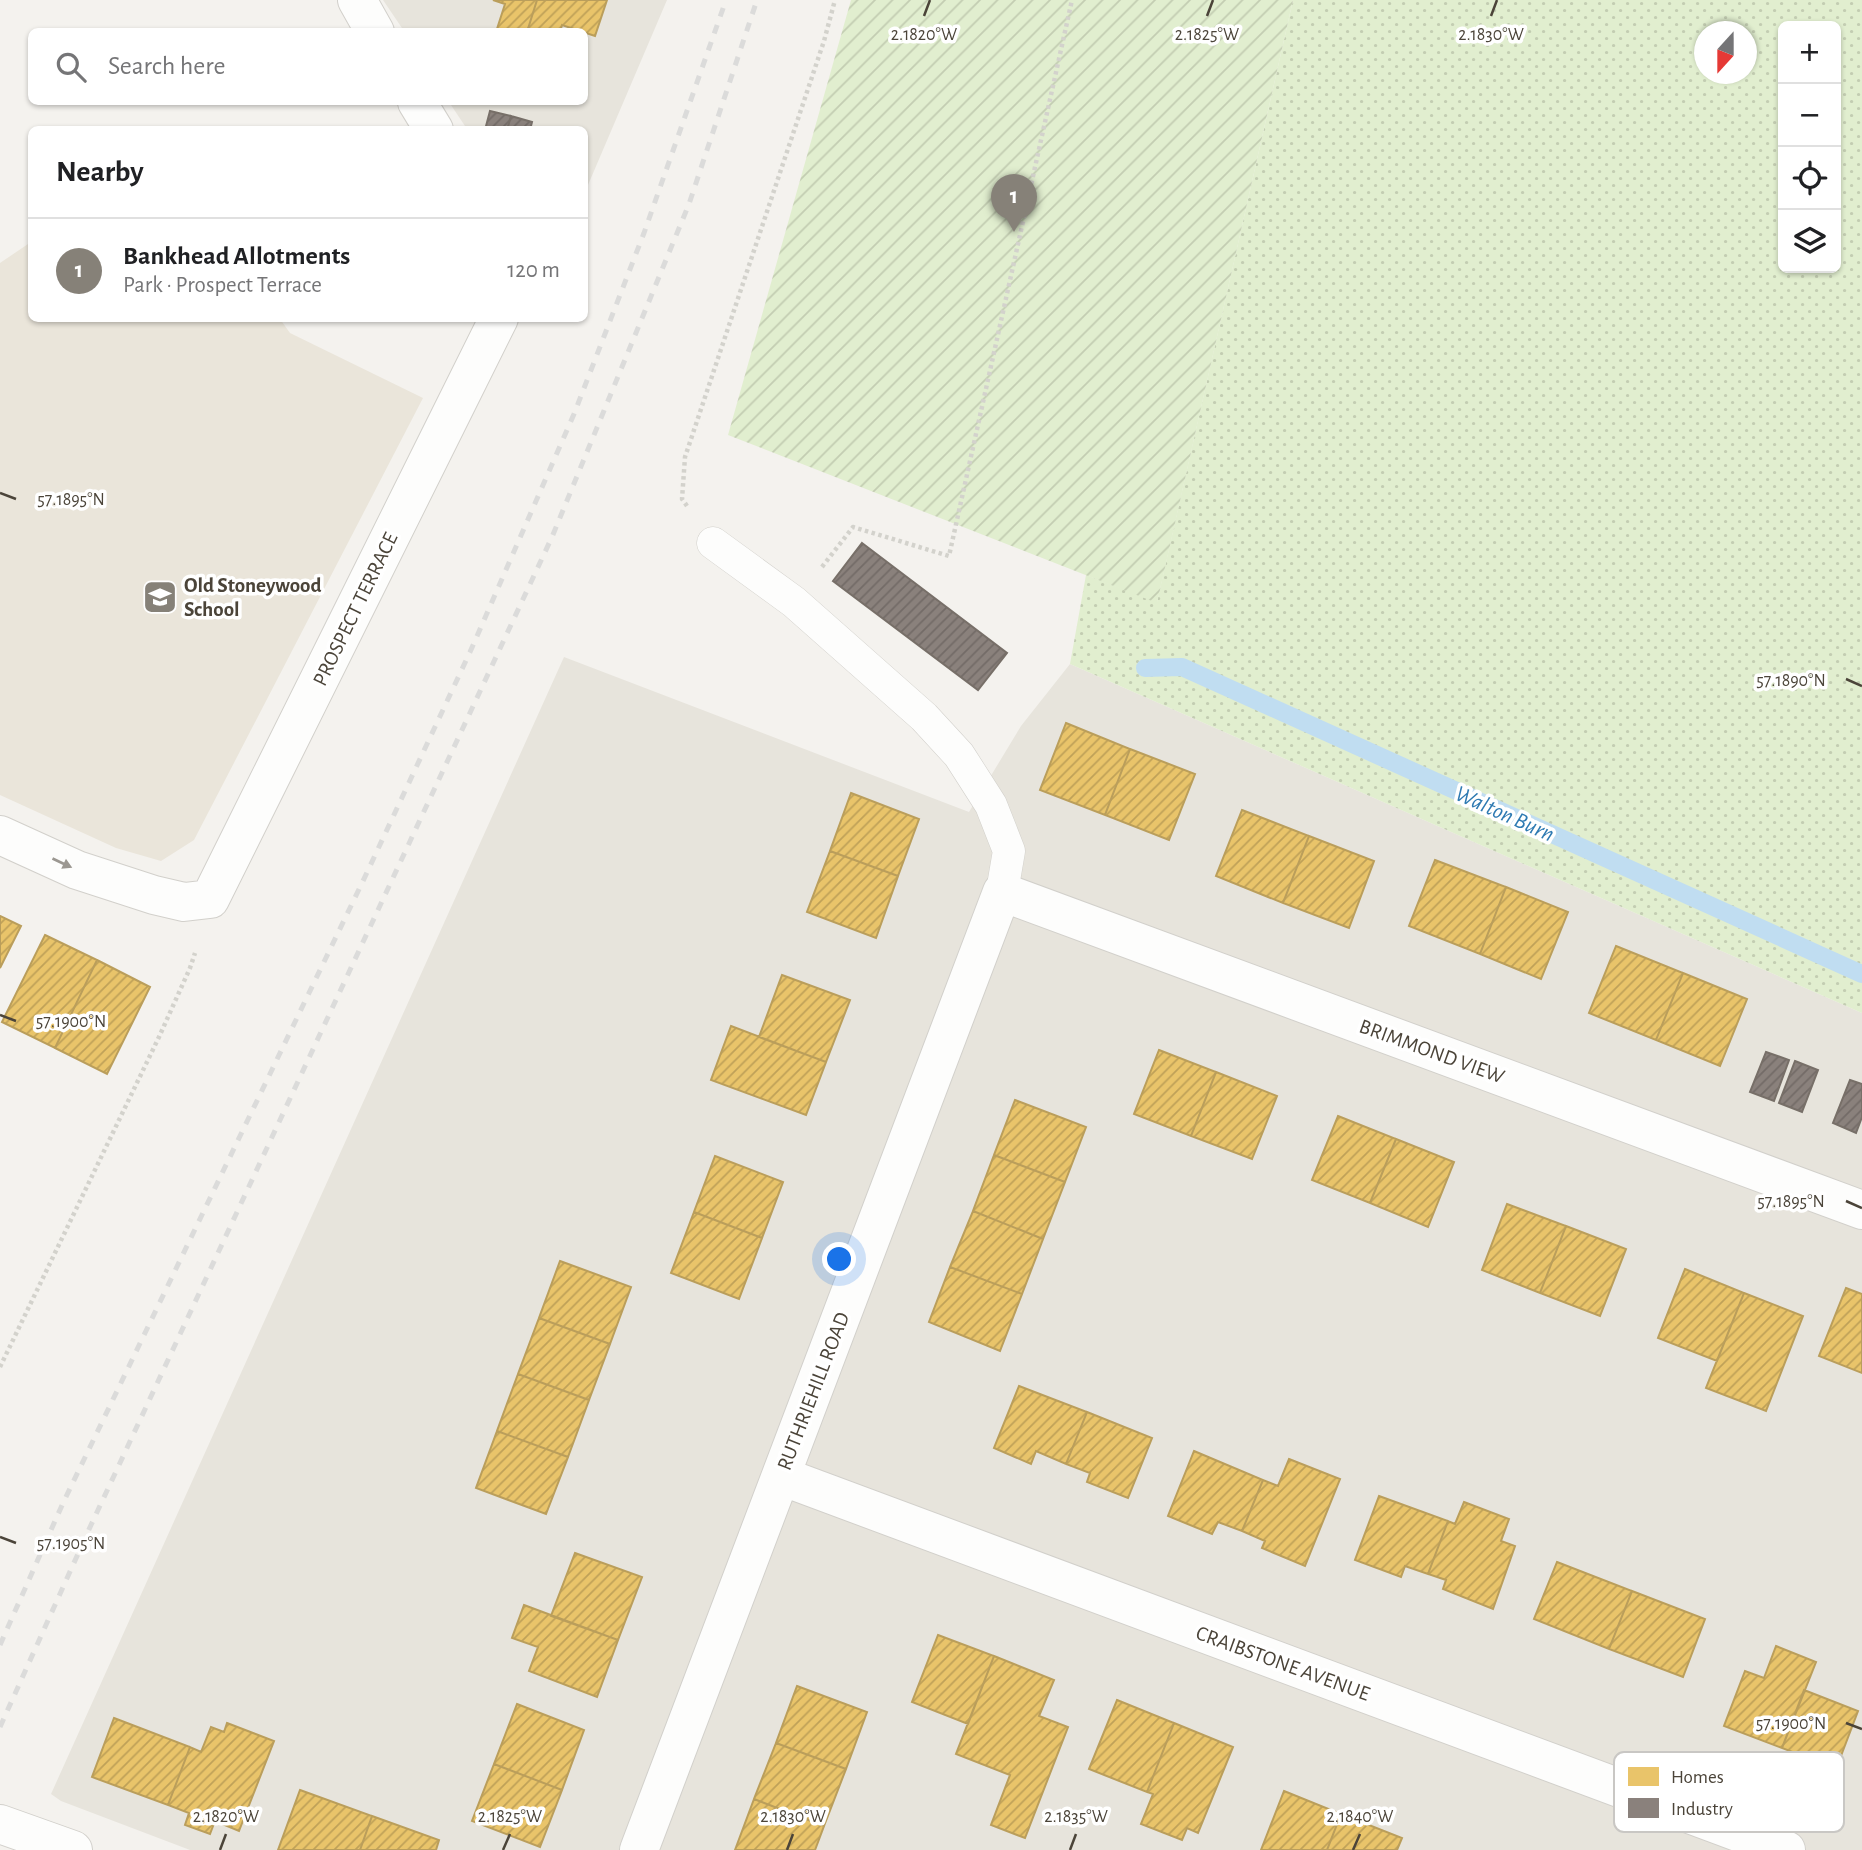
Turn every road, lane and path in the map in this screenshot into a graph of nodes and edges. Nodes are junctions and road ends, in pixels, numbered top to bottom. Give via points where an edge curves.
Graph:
1 (356, 0) edge
2 (835, 0) edge
3 (1072, 0) edge
4 (373, 28) edge
5 (419, 105) edge
6 (432, 126) edge
7 (497, 322) edge
8 (713, 543) joint
9 (794, 603) junction
10 (0, 835) edge
11 (1002, 892) junction
12 (210, 899) junction
13 (1862, 1210) edge
14 (0, 1367) edge
15 (780, 1476) junction
16 (1614, 1786) edge
17 (0, 1824) edge
18 (1738, 1832) edge
19 (59, 1845) edge
20 (639, 1850) edge
21 (1786, 1850) edge

1 - 4 street
2 - 8 path via 685,457 682,499
3 - 9 path via 949,556 853,527
5 - 6 street
7 - 12 street, PROSPECT TERRACE
8 - 9 lane
9 - 11 lane via 923,717 959,755 991,804 1009,851
10 -> 12 street via 77,870 153,895 184,902
11 - 13 street, BRIMMOND VIEW
11 - 15 street, RUTHRIEHILL ROAD
12 - 14 path via 190,968
15 - 16 street, CRAIBSTONE AVENUE
15 - 20 street, RUTHRIEHILL ROAD
17 - 19 street
18 - 21 street, CRAIBSTONE AVENUE

